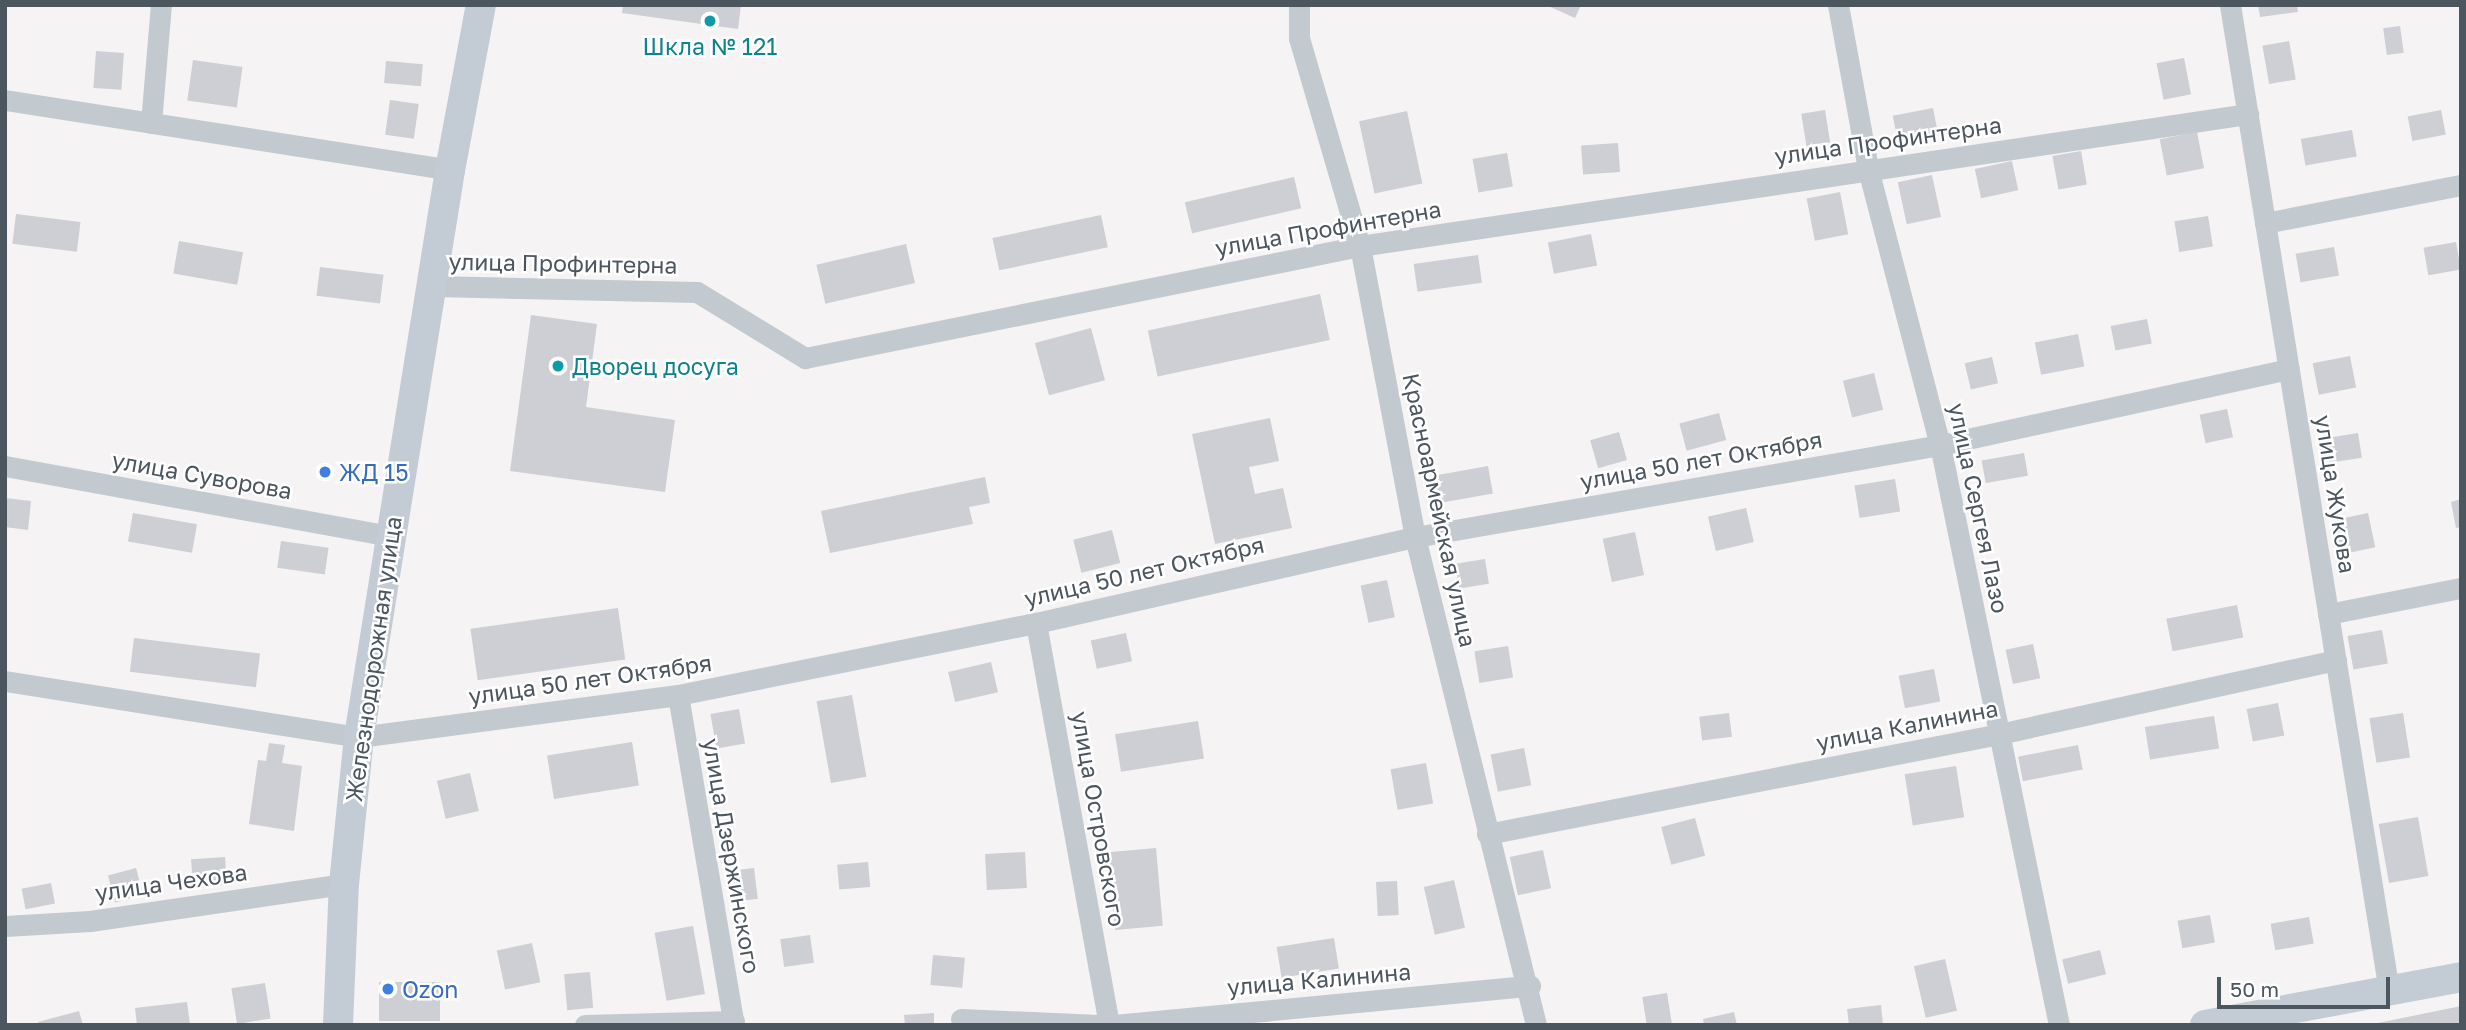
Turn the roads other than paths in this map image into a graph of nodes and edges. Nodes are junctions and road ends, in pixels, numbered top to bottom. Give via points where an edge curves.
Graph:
1 (161, 5) edge
2 (481, 5) edge
3 (1299, 5) edge
4 (1838, 5) edge
5 (2230, 5) edge
6 (5, 100) edge
7 (2248, 114) junction
8 (151, 123) junction
9 (1868, 169) junction
10 (450, 170) junction
11 (2461, 185) edge
12 (2265, 223) junction
13 (1360, 246) junction
14 (434, 286) junction
15 (2289, 369) junction
16 (1940, 445) junction
17 (5, 466) edge
18 (389, 536) junction
19 (1415, 537) junction
20 (2461, 588) edge
21 (2328, 614) junction
22 (1036, 623) junction
23 (2336, 660) junction
24 (5, 681) edge
25 (678, 695) junction
26 (1999, 734) junction
27 (359, 737) junction
28 (1487, 834) junction
29 (344, 884) junction
30 (5, 926) edge
31 (2461, 977) edge
32 (1530, 986) junction
33 (2389, 991) junction
34 (961, 1020) dead end
35 (734, 1023) edge
36 (338, 1025) edge
37 (584, 1025) edge
38 (1099, 1025) edge
39 (1112, 1025) edge
40 (1536, 1025) edge
41 (2059, 1025) edge
42 (2205, 1025) edge

1 - 8 street
2 - 10 street, Железнодорожная улица
3 - 13 street, Красноармейская улица via 1299,38
4 - 9 street, улица Сергея Лазо
5 - 7 street, улица Жукова
6 - 8 street
7 - 9 street, улица Профинтерна
7 - 12 street, улица Жукова
8 - 10 street
9 - 13 street, улица Профинтерна
9 - 16 street, улица Сергея Лазо
10 - 14 street, Железнодорожная улица
11 - 12 street
12 - 15 street, улица Жукова
13 - 14 street, улица Профинтерна via 805,358 697,292
13 - 19 street, Красноармейская улица
14 - 18 street, Железнодорожная улица
15 - 16 street, улица 50 лет Октября
15 - 21 street, улица Жукова
16 - 19 street, улица 50 лет Октября
16 - 26 street, улица Сергея Лазо
17 - 18 street, улица Суворова
18 - 27 street, Железнодорожная улица
19 - 22 street, улица 50 лет Октября
19 - 28 street, Красноармейская улица
20 - 21 street
21 - 23 street, улица Жукова
22 - 25 street, улица 50 лет Октября
22 - 39 street, улица Островского
23 - 26 street, улица Калинина
23 - 33 street, улица Жукова
24 - 27 street, улица 50 лет Октября
25 - 27 street, улица 50 лет Октября
25 - 35 street, улица Дзержинского
26 - 28 street, улица Калинина
26 - 41 street, улица Сергея Лазо
27 - 29 street, Железнодорожная улица
28 - 32 street, Красноармейская улица
29 - 30 street, улица Чехова via 90,920
29 - 36 street, Железнодорожная улица
31 - 33 street
32 - 39 street, улица Калинина
32 - 40 street, Красноармейская улица
33 - 42 street
34 - 38 street
35 - 37 street

